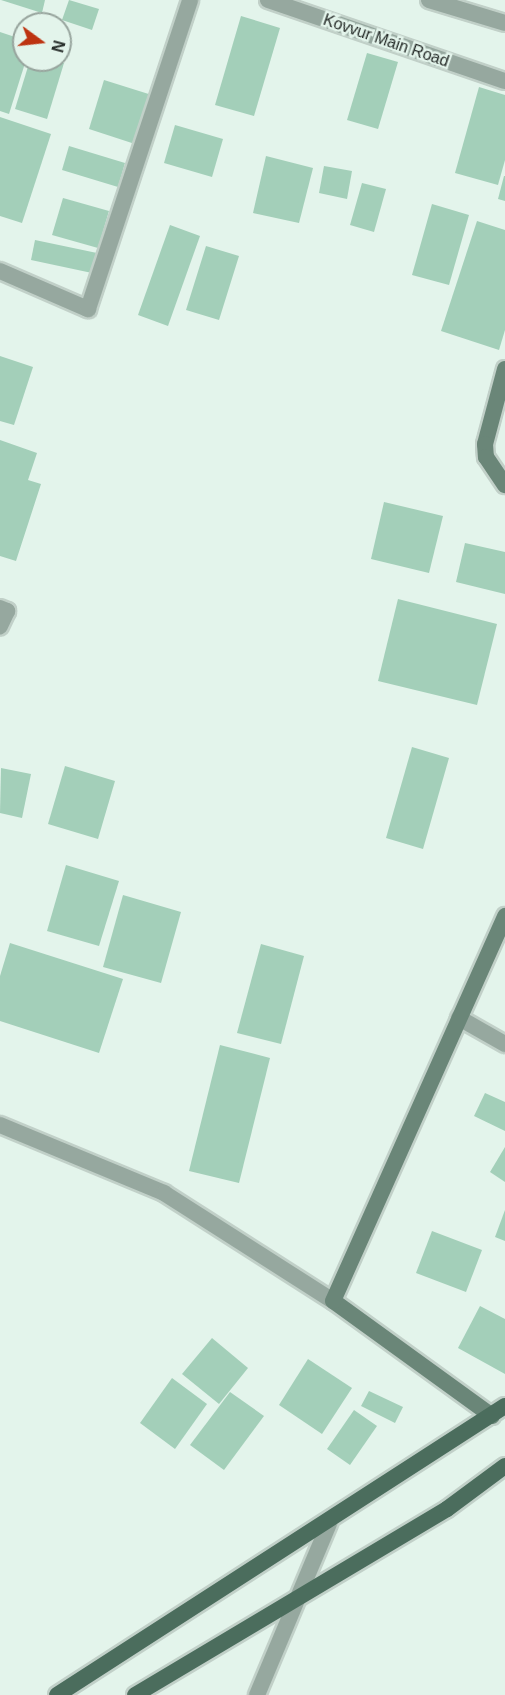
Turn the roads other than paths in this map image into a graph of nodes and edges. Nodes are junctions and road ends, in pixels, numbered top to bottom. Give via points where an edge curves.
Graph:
1 (190, 0) edge
2 (267, 0) edge
3 (429, 0) edge
4 (505, 23) edge
5 (505, 81) edge
6 (0, 271) edge
7 (505, 369) edge
8 (505, 485) edge
9 (0, 609) edge
10 (0, 626) edge
11 (505, 916) edge
12 (459, 1018) junction
13 (505, 1044) edge
14 (0, 1125) edge
15 (333, 1301) junction
16 (498, 1411) edge
17 (505, 1466) edge
18 (329, 1524) junction
19 (297, 1601) junction
20 (57, 1695) edge
21 (135, 1695) edge
22 (257, 1695) edge

1 - 6 street via 88,309
2 - 5 street, Kovvur Main Road
3 - 4 street
7 - 8 main road via 485,444 486,458
9 - 10 street via 7,611
11 - 12 main road
12 - 13 street
12 - 15 main road
14 - 15 street via 164,1193
15 - 16 main road
16 - 18 main road
17 - 19 main road via 447,1509
18 - 19 street
18 - 20 main road
19 - 21 main road
19 - 22 street

